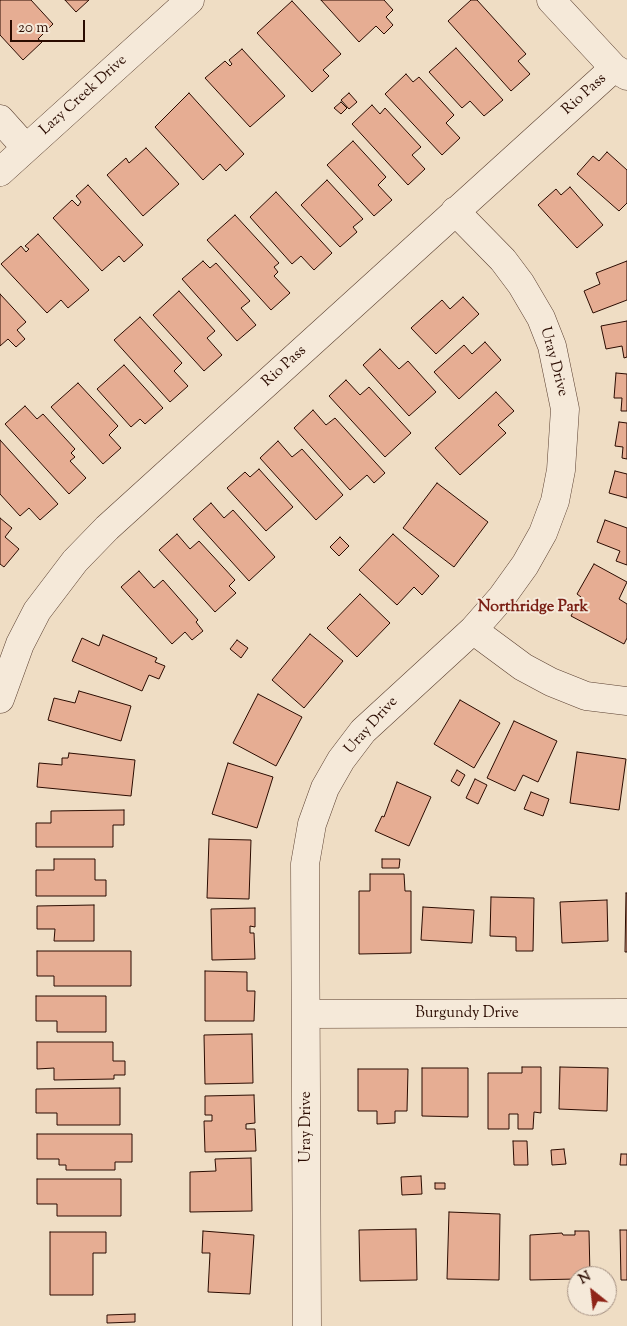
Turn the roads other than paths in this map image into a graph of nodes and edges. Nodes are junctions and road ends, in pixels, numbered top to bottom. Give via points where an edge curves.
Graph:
1 (190, 0) edge
2 (552, 0) edge
3 (620, 72) edge
4 (0, 119) edge
5 (26, 148) junction
6 (0, 172) edge
7 (455, 211) junction
8 (473, 630) junction
9 (0, 699) edge
10 (627, 701) edge
11 (627, 1013) edge
12 (306, 1014) junction
13 (307, 1326) edge

1 - 5 street, Lazy Creek Drive
2 - 3 street
3 - 7 street, Rio Pass
4 - 5 street
5 - 6 street, Lazy Creek Drive
7 - 8 street, Uray Drive via 503,260 541,318 552,346 564,409 561,470 555,501 543,533 502,597
7 - 9 street, Rio Pass via 107,528 75,561 37,611 20,644
8 - 10 street via 523,667 551,682 586,696
8 - 12 street, Uray Drive via 363,731 325,788 312,824 305,864
11 - 12 street, Burgundy Drive
12 - 13 street, Uray Drive

